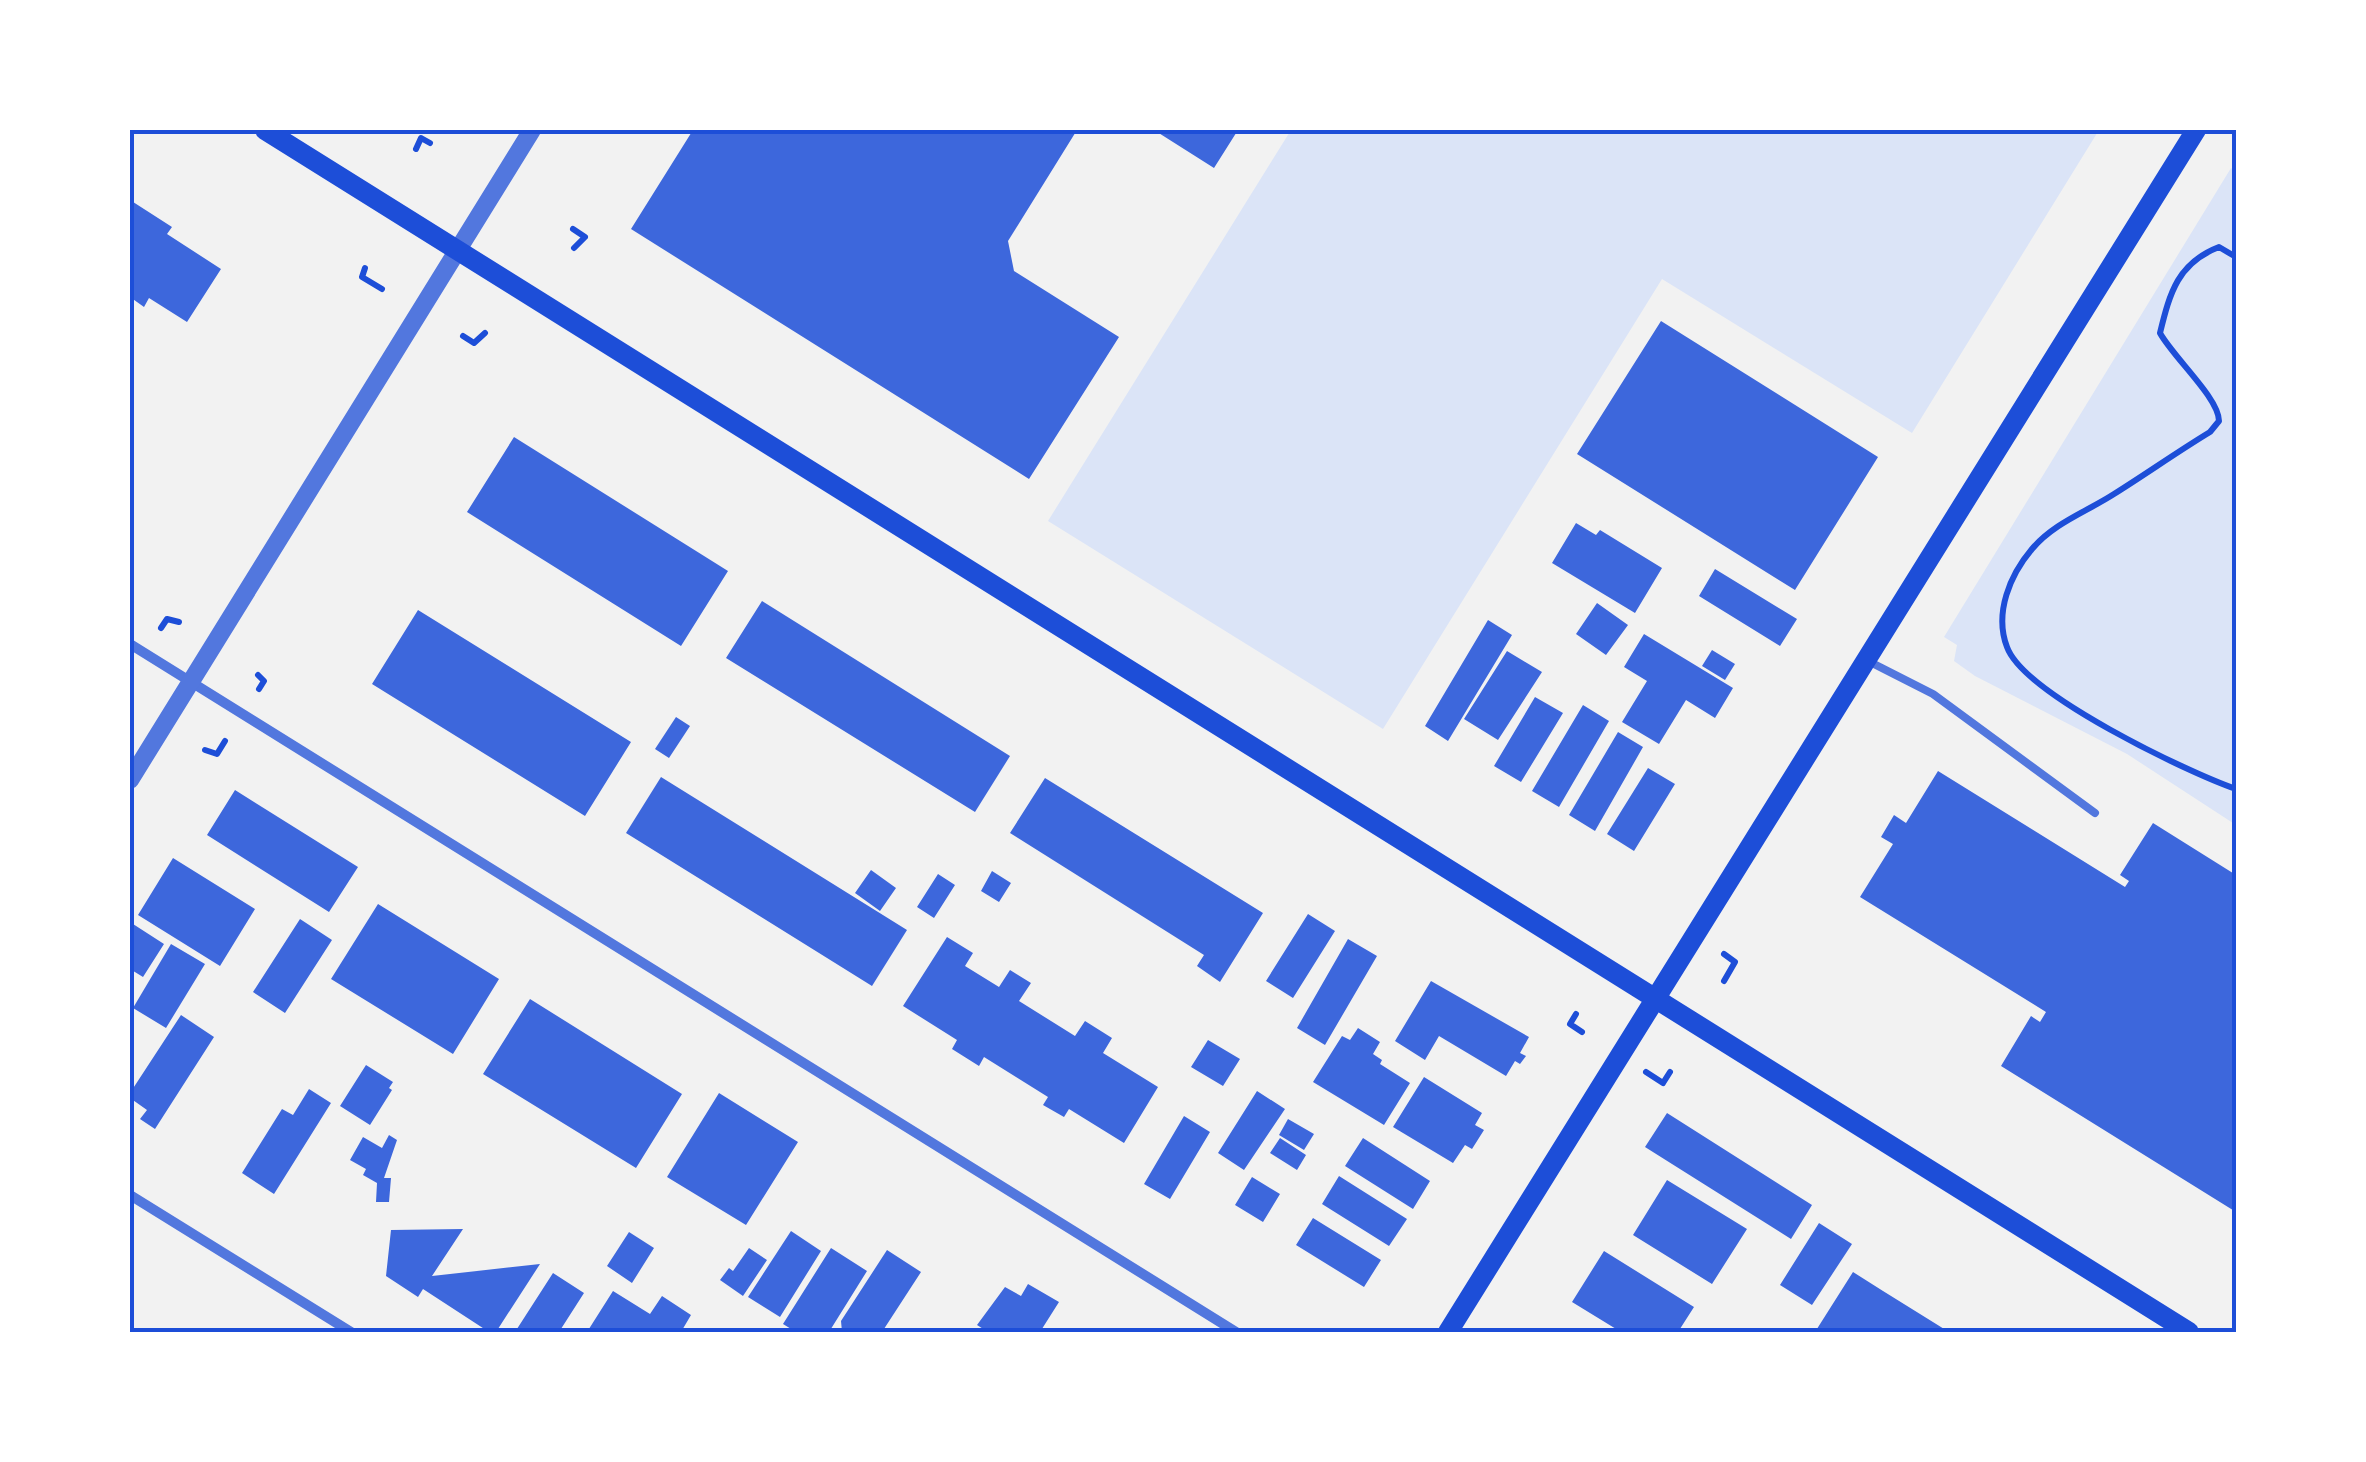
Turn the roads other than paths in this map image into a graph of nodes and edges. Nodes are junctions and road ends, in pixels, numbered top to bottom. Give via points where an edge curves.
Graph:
1 (265, 130) edge
2 (532, 130) edge
3 (2196, 130) edge
4 (459, 249) junction
5 (130, 644) edge
6 (1866, 660) junction
7 (191, 681) junction
8 (130, 780) edge
9 (2095, 813) dead end
10 (1655, 999) junction
11 (130, 1195) edge
12 (351, 1332) edge
13 (1236, 1332) edge
14 (1448, 1332) edge
15 (2189, 1332) edge

1 - 4 main road
2 - 4 street
3 - 6 main road
4 - 7 street
4 - 10 main road
5 - 7 street
6 - 9 lane via 1933,694
6 - 10 main road
7 - 8 street
7 - 13 street
10 - 14 main road
10 - 15 main road
11 - 12 street

